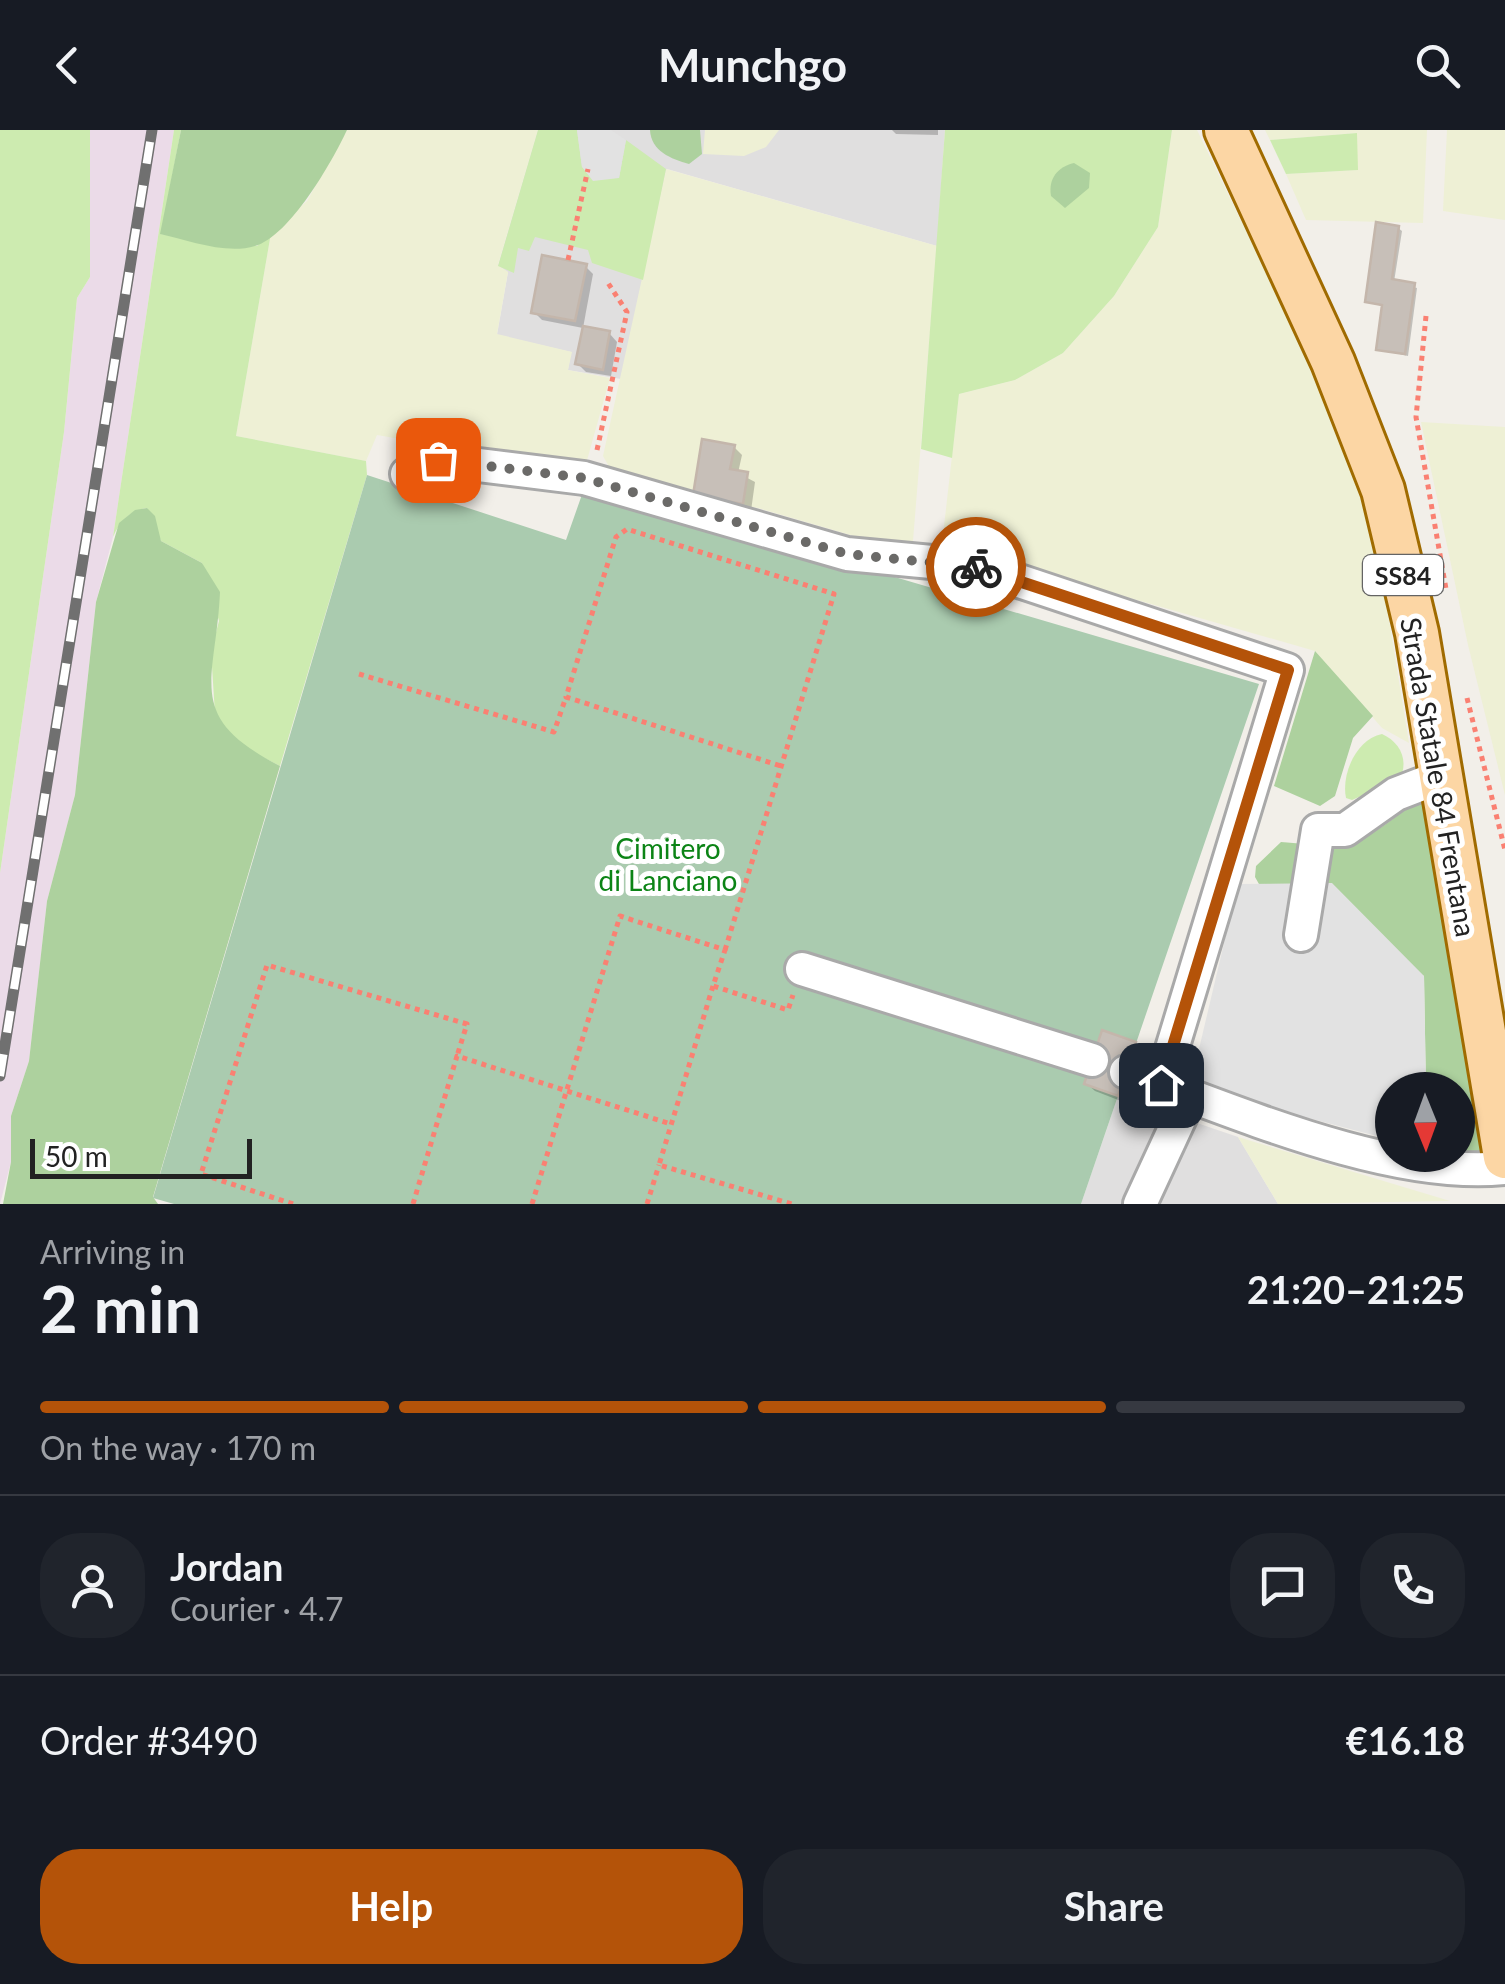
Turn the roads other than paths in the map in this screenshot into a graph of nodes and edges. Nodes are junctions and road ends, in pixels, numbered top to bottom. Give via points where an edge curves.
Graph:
1 (1226, 130) edge
2 (407, 474) dead end
3 (1440, 778) junction
4 (1301, 934) dead end
5 (802, 969) road end
6 (1092, 1060) dead end
7 (1126, 1072) dead end
8 (1176, 1091) junction
9 (1505, 1157) edge
10 (1505, 1168) edge
11 (1140, 1204) edge

1 - 3 main road, Strada Statale 84 Frentana / SS84 via 1333,362 1383,490 1417,633
2 - 8 street via 438,460 596,482 847,554 974,566 1288,670
3 - 4 street via 1396,794 1345,830 1318,830
3 - 9 main road, Strada Statale 84 Frentana / SS84
5 - 6 street
7 - 8 street
8 - 10 street via 1242,1117 1412,1164
8 - 11 street

